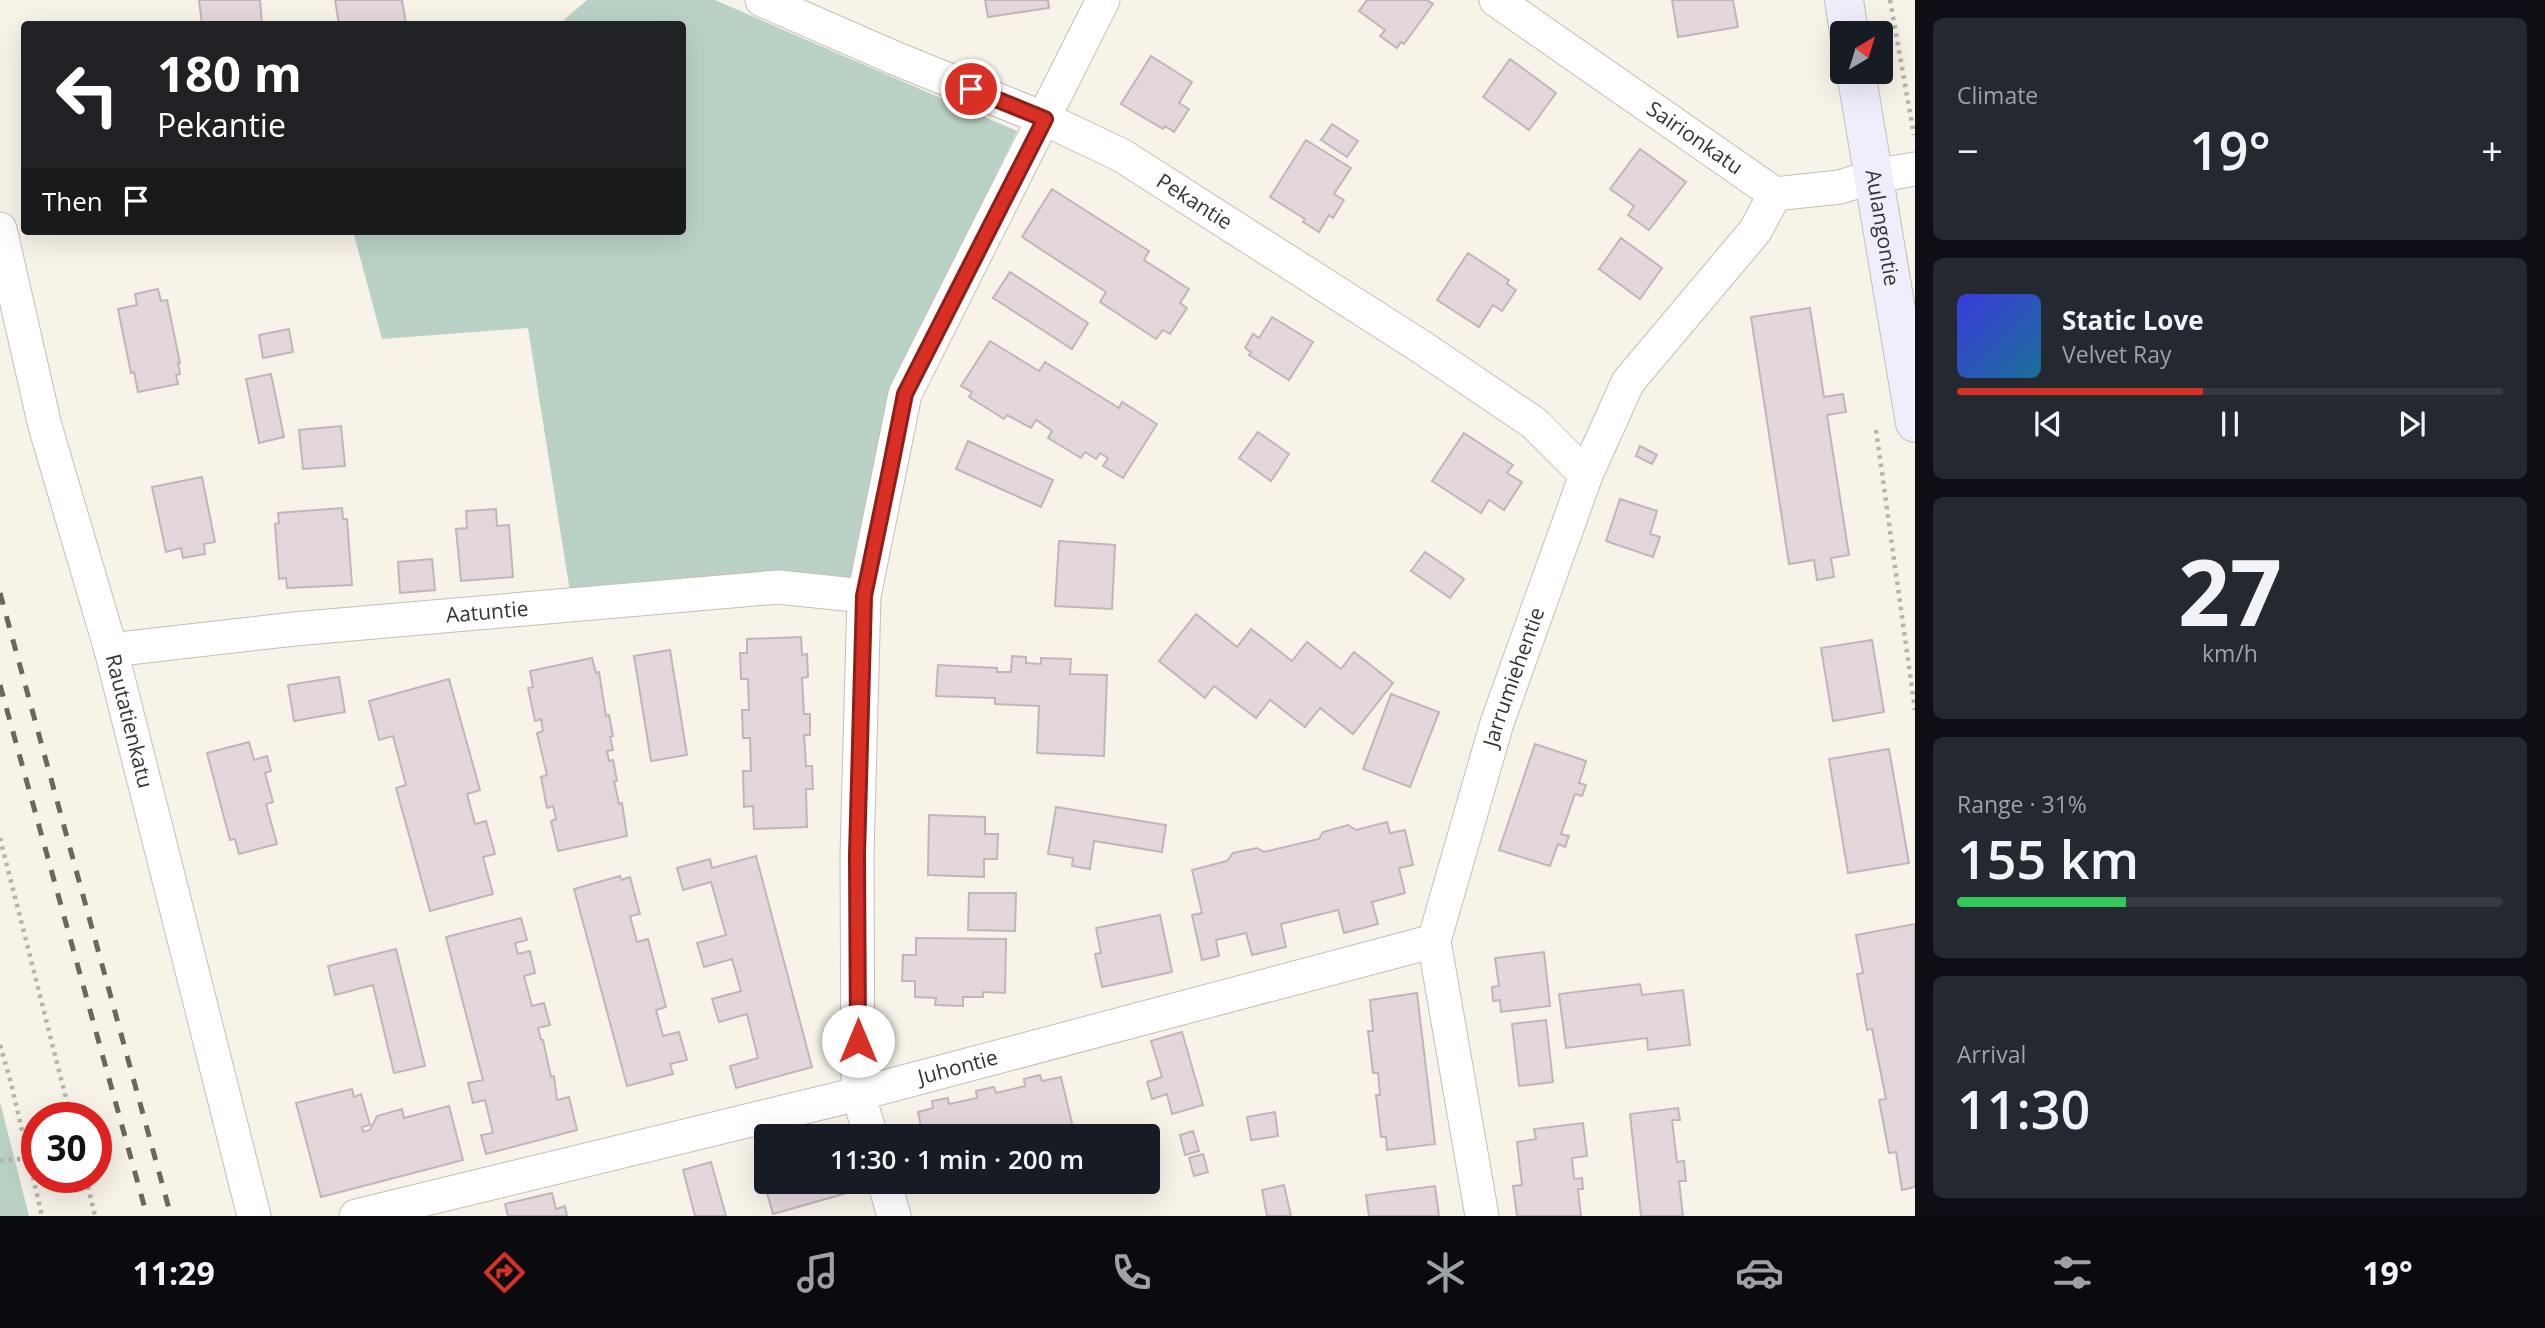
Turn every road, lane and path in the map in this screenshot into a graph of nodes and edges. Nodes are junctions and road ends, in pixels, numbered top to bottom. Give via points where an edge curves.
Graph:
1 (762, 0) edge
2 (1104, 0) edge
3 (1496, 0) edge
4 (1844, 0) edge
5 (1890, 0) edge
6 (1847, 21) edge
7 (1858, 84) edge
8 (1045, 119) junction
9 (1915, 143) edge
10 (1915, 169) edge
11 (1874, 176) junction
12 (1775, 194) junction
13 (0, 229) edge
14 (1915, 423) edge
15 (1586, 475) junction
16 (864, 596) junction
17 (111, 650) junction
18 (0, 838) edge
19 (1434, 941) junction
20 (0, 1045) edge
21 (858, 1094) junction
22 (67, 1102) edge
23 (867, 1124) edge
24 (21, 1127) edge
25 (21, 1159) edge
26 (0, 1161) edge
27 (37, 1193) edge
28 (90, 1193) edge
29 (888, 1194) edge
30 (42, 1216) edge
31 (95, 1216) edge
32 (254, 1216) edge
33 (356, 1216) edge
34 (894, 1216) edge
35 (1482, 1216) edge

1 - 8 street, Pekantie
2 - 8 street
3 - 12 street, Sairionkatu
4 - 6 main road
5 - 9 path
7 - 11 main road, Aulangontie
8 - 15 street, Pekantie via 1121,155 1434,355 1534,423
8 - 16 street via 905,394
10 - 11 street
11 - 12 street via 1840,187
11 - 14 main road, Aulangontie
12 - 15 street, Jarrumiehentie via 1755,231 1628,382
13 - 17 street, Rautatienkatu via 45,426
15 - 19 street, Jarrumiehentie via 1497,723
16 - 17 street, Aatuntie via 778,587
16 - 21 street via 857,855
17 - 32 street, Rautatienkatu
18 - 22 path
19 - 21 street, Juhontie
19 - 35 street, Jarrumiehentie
20 - 24 path
21 - 23 street
21 - 33 street, Juhontie
25 - 26 path
27 - 30 path
28 - 31 path
29 - 34 street

